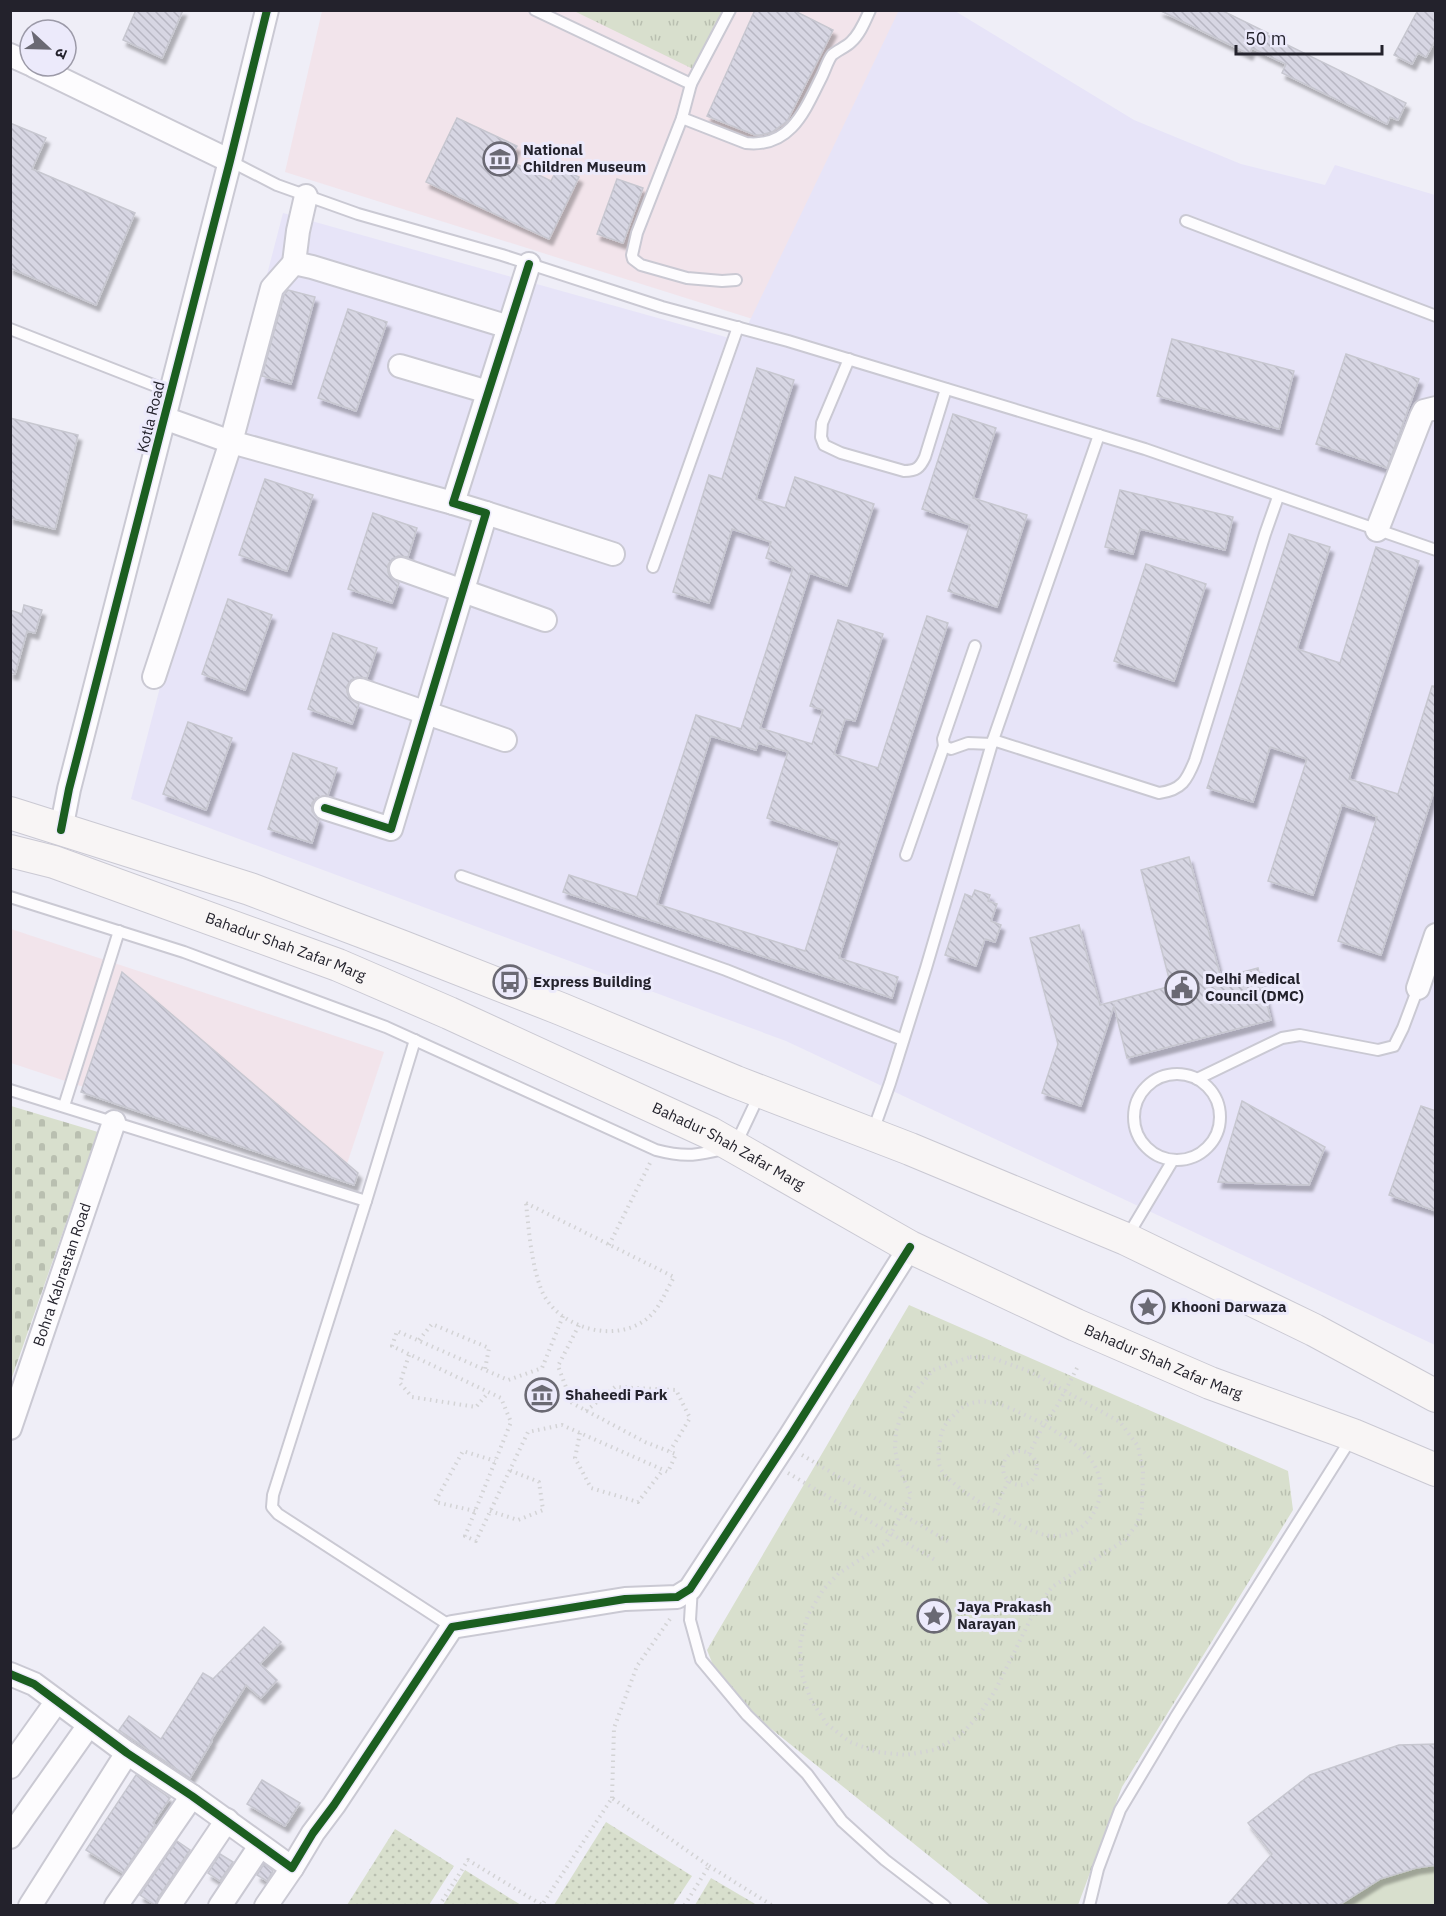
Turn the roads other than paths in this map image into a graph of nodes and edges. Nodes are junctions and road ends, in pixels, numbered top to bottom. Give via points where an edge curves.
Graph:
1 (267, 10) edge
2 (535, 10) edge
3 (730, 10) edge
4 (870, 10) edge
5 (59, 78) edge
6 (692, 84) junction
7 (682, 118) junction
8 (231, 161) junction
9 (306, 196) junction
10 (1186, 221) dead end
11 (294, 263) junction
12 (529, 264) junction
13 (736, 280) dead end
14 (1436, 316) edge
15 (508, 327) junction
16 (738, 327) junction
17 (10, 328) edge
18 (849, 359) junction
19 (400, 366) dead end
20 (946, 388) junction
21 (171, 392) junction
22 (488, 392) junction
23 (1436, 408) edge
24 (164, 418) junction
25 (1099, 435) junction
26 (231, 442) junction
27 (1278, 497) junction
28 (453, 503) junction
29 (486, 513) junction
30 (1377, 530) junction
31 (1436, 550) edge
32 (613, 554) dead end
33 (652, 567) dead end
34 (401, 569) dead end
35 (462, 591) junction
36 (545, 620) dead end
37 (975, 646) dead end
38 (154, 677) dead end
39 (360, 690) dead end
40 (427, 713) junction
41 (506, 740) dead end
42 (993, 742) junction
43 (944, 746) junction
44 (325, 808) dead end
45 (10, 813) edge
46 (61, 830) junction
47 (10, 851) edge
48 (906, 855) dead end
49 (461, 876) dead end
50 (10, 897) edge
51 (119, 931) junction
52 (1436, 935) edge
53 (1418, 988) joint
54 (415, 1040) junction
55 (903, 1040) junction
56 (1197, 1078) junction
57 (10, 1090) edge
58 (760, 1091) junction
59 (64, 1106) junction
60 (114, 1122) junction
61 (872, 1134) junction
62 (735, 1146) junction
63 (1173, 1160) junction
64 (366, 1201) junction
65 (1126, 1239) junction
66 (910, 1247) junction
67 (1436, 1396) edge
68 (10, 1428) edge
69 (1353, 1435) junction
70 (1436, 1470) edge
71 (692, 1586) junction
72 (452, 1627) junction
73 (10, 1674) edge
74 (57, 1701) junction
75 (89, 1725) junction
76 (127, 1753) junction
77 (10, 1767) edge
78 (192, 1796) junction
79 (227, 1820) junction
80 (10, 1837) edge
81 (260, 1846) junction
82 (292, 1868) junction
83 (30, 1905) edge
84 (116, 1905) edge
85 (169, 1905) edge
86 (219, 1905) edge
87 (266, 1905) edge
88 (945, 1905) edge
89 (1089, 1905) edge

1 - 8 street, Kotla Road
2 - 6 lane
3 - 6 lane
4 - 7 lane via 859,33 832,56 794,126 777,139 746,143
5 - 8 street
6 - 7 lane
7 - 13 lane via 637,233 633,259 641,265 687,278
8 - 9 lane
8 - 21 street, Kotla Road
9 - 11 street
9 - 12 lane
10 - 14 lane
11 - 15 street
11 - 26 street via 272,288
12 - 15 street
12 - 16 lane
15 - 22 street
16 - 18 lane
16 - 33 lane
17 - 21 lane
18 - 20 lane
18 - 20 lane via 821,430 824,445 841,453 915,471 925,457
19 - 22 street
20 - 25 lane
21 - 24 street, Kotla Road
22 - 28 street
23 - 30 street via 1424,411 1421,417
24 - 26 street
24 - 46 street, Kotla Road
25 - 27 lane
25 - 42 lane
26 - 28 street
26 - 38 street
27 - 30 lane
27 - 42 lane via 1195,760 1183,784 1159,793
28 - 29 street
29 - 32 street
29 - 35 street
30 - 31 lane
34 - 35 street
35 - 36 street
35 - 40 street
37 - 43 lane via 943,738
39 - 40 street
40 - 41 street
40 - 44 street via 391,829
42 - 43 lane via 968,743 951,749
42 - 55 lane
43 - 48 lane
45 - 46 main road
46 - 58 main road via 250,889
47 - 62 main road, Bahadur Shah Zafar Marg via 54,862 338,965
49 - 55 lane via 726,970
50 - 51 lane
51 - 54 lane
51 - 59 lane
52 - 53 street
53 - 56 lane via 1394,1046 1378,1050 1300,1035 1282,1038
54 - 62 lane via 656,1150 696,1156
54 - 64 lane
55 - 61 lane
56 - 63 lane via 1219,1105 1219,1129 1206,1149 1196,1156
56 - 63 lane via 1174,1074 1152,1081 1143,1089 1134,1111 1137,1134 1143,1144 1162,1158
57 - 59 lane
58 - 61 main road
58 - 62 lane
59 - 60 lane
60 - 64 lane
60 - 68 street, Bohra Kabrastan Road
61 - 65 main road
62 - 66 main road, Bahadur Shah Zafar Marg
63 - 65 lane
64 - 72 lane via 272,1507
65 - 67 main road via 1314,1330
66 - 69 main road, Bahadur Shah Zafar Marg via 1210,1383
66 - 71 street
69 - 70 main road, Bahadur Shah Zafar Marg
69 - 89 lane via 1120,1810
71 - 72 street via 677,1597 625,1599
71 - 88 lane via 690,1620 701,1660 747,1715 807,1774 842,1821 885,1860
72 - 82 street
73 - 74 street via 34,1684
74 - 75 street
74 - 77 street
75 - 76 street
75 - 80 street
76 - 78 street
76 - 83 street
78 - 79 street
78 - 84 street
79 - 81 street
79 - 85 street
81 - 82 street
81 - 86 street
82 - 87 street

